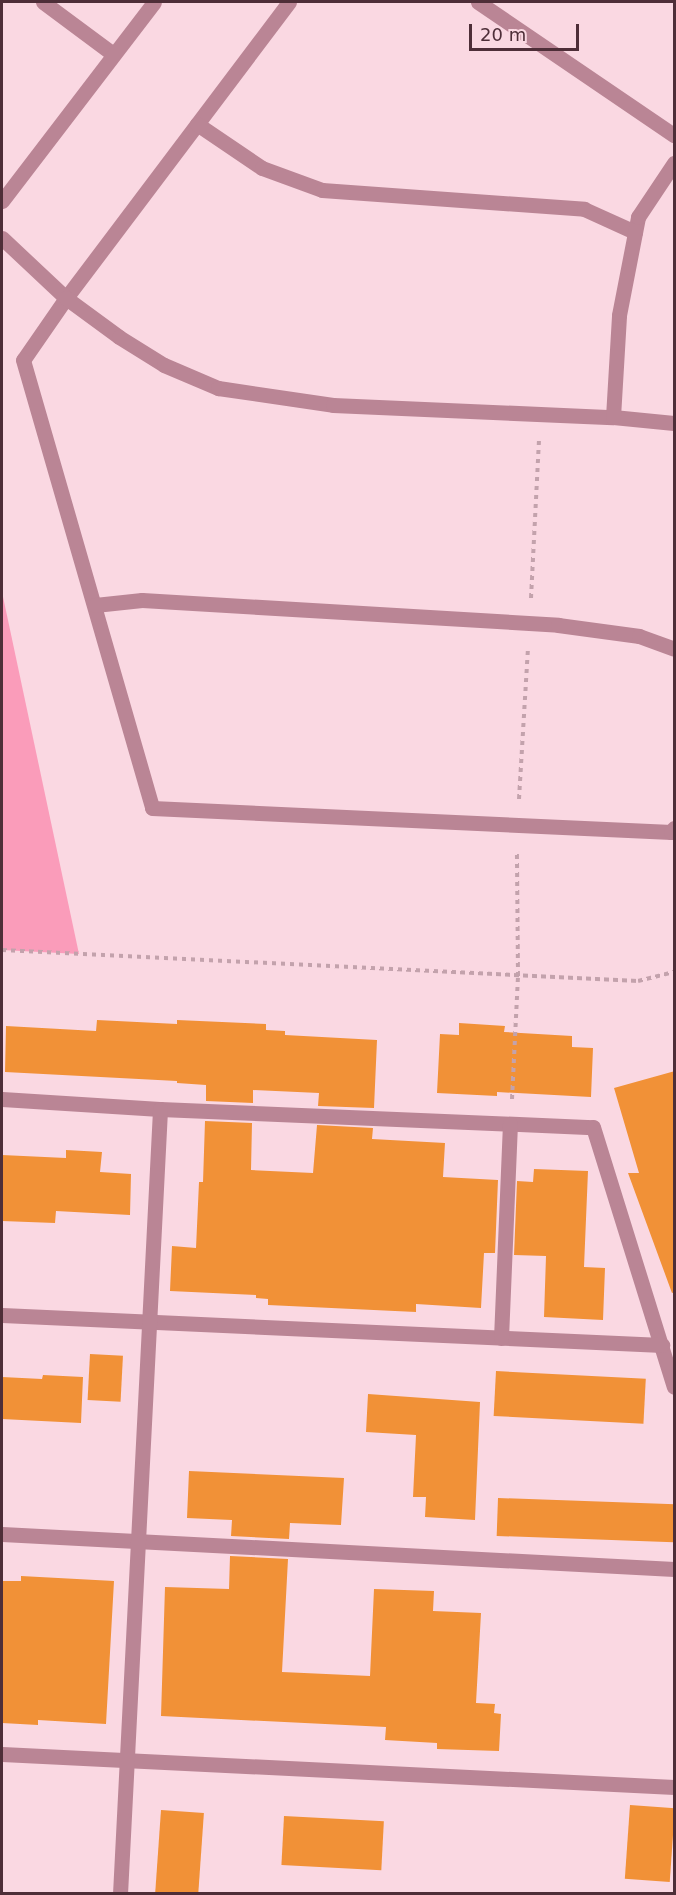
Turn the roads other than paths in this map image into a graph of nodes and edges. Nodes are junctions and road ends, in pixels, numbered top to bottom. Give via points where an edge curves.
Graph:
1 (43, 2) edge
2 (154, 2) edge
3 (289, 2) edge
4 (478, 2) edge
5 (113, 54) junction
6 (197, 124) junction
7 (675, 135) edge
8 (675, 163) edge
9 (2, 201) edge
10 (635, 232) junction
11 (2, 238) edge
12 (66, 298) junction
13 (613, 417) junction
14 (675, 423) edge
15 (95, 605) junction
16 (675, 649) edge
17 (675, 828) edge
18 (2, 1099) edge
19 (160, 1109) junction
20 (510, 1124) junction
21 (2, 1315) edge
22 (148, 1323) junction
23 (501, 1338) junction
24 (662, 1345) junction
25 (675, 1387) edge
26 (2, 1534) edge
27 (136, 1541) junction
28 (675, 1569) edge
29 (2, 1754) edge
30 (125, 1760) junction
31 (675, 1787) edge
32 (120, 1893) edge

1 - 5 street
2 - 5 street
3 - 6 street
4 - 7 street
5 - 9 street
6 - 10 street via 262,168 322,190 584,209
6 - 12 street
8 - 10 street via 638,218
10 - 13 street via 619,315
11 - 12 street
12 - 13 street via 164,365 218,388 333,405
12 - 15 street via 23,360
13 - 14 street
15 - 16 street via 142,600 530,623 639,636
15 - 17 street via 152,808 671,832
18 - 19 street
19 - 20 street
19 - 22 street
20 - 23 street
20 - 24 street via 593,1127
21 - 22 street
22 - 23 street
22 - 27 street
23 - 24 street
24 - 25 street
26 - 27 street
27 - 28 street
27 - 30 street
29 - 30 street
30 - 31 street
30 - 32 street

